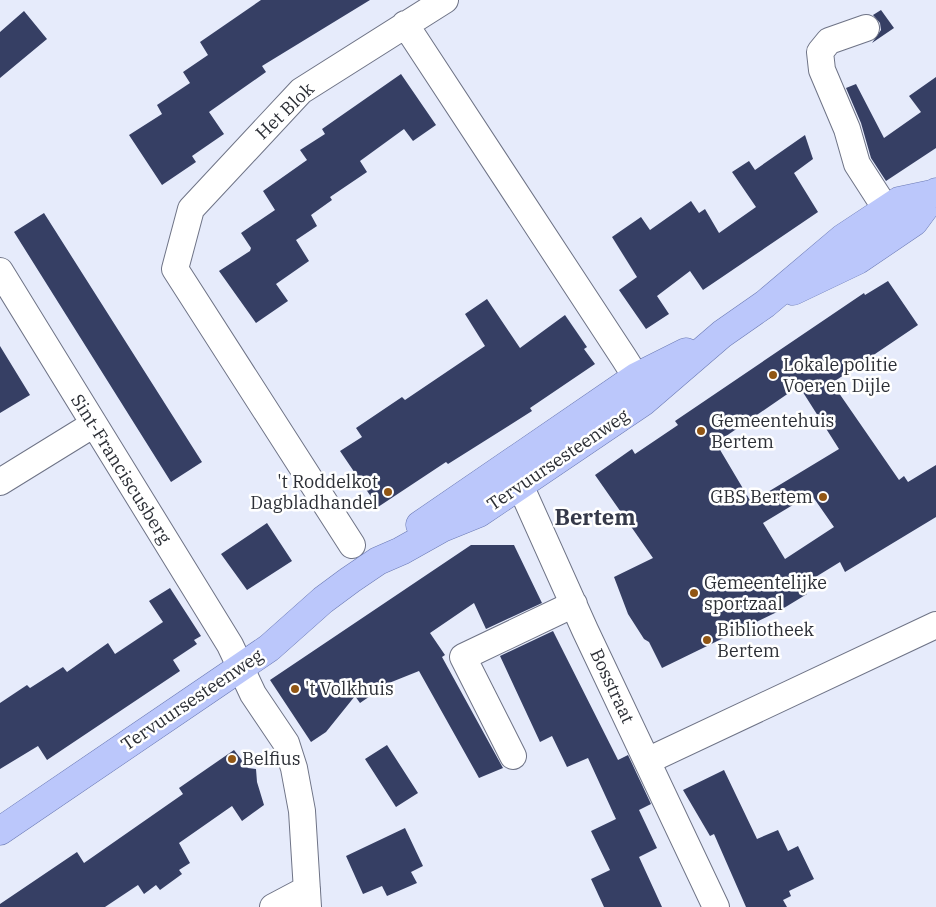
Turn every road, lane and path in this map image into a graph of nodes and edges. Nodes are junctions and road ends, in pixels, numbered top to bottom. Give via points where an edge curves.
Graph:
1 (445, 0) edge
2 (405, 24) junction
3 (866, 28) dead end
4 (934, 193) edge
5 (886, 209) junction
6 (0, 271) edge
7 (765, 304) junction
8 (640, 389) junction
9 (94, 424) junction
10 (515, 475) junction
11 (0, 482) edge
12 (352, 545) dead end
13 (574, 604) junction
14 (936, 625) edge
15 (240, 668) junction
16 (513, 756) dead end
17 (647, 761) junction
18 (0, 830) edge
19 (308, 898) edge
20 (273, 907) edge
21 (716, 907) edge

1 - 2 street, Het Blok
2 - 8 street
2 - 12 street, Het Blok via 301,91 191,209 175,269
3 - 5 street via 830,41 820,52 822,70 857,164
4 - 5 main road, Tervuursesteenweg via 899,201
4 - 7 main road, Tervuursesteenweg via 914,222 858,260
5 - 7 main road, Tervuursesteenweg via 843,238
6 - 9 street, Sint-Franciscusberg
7 - 8 main road, Tervuursesteenweg
8 - 10 main road, Tervuursesteenweg
9 - 11 street
9 - 15 street, Sint-Franciscusberg via 230,645
10 - 13 street, Bosstraat
10 - 15 main road, Tervuursesteenweg via 394,543 378,561 323,600 293,629
13 - 16 street via 463,657
13 - 17 street, Bosstraat
14 - 17 street
15 - 18 main road, Tervuursesteenweg
15 - 19 street, Sint-Franciscusberg via 286,743 294,768 302,812
17 - 21 street, Bosstraat
19 - 20 street

